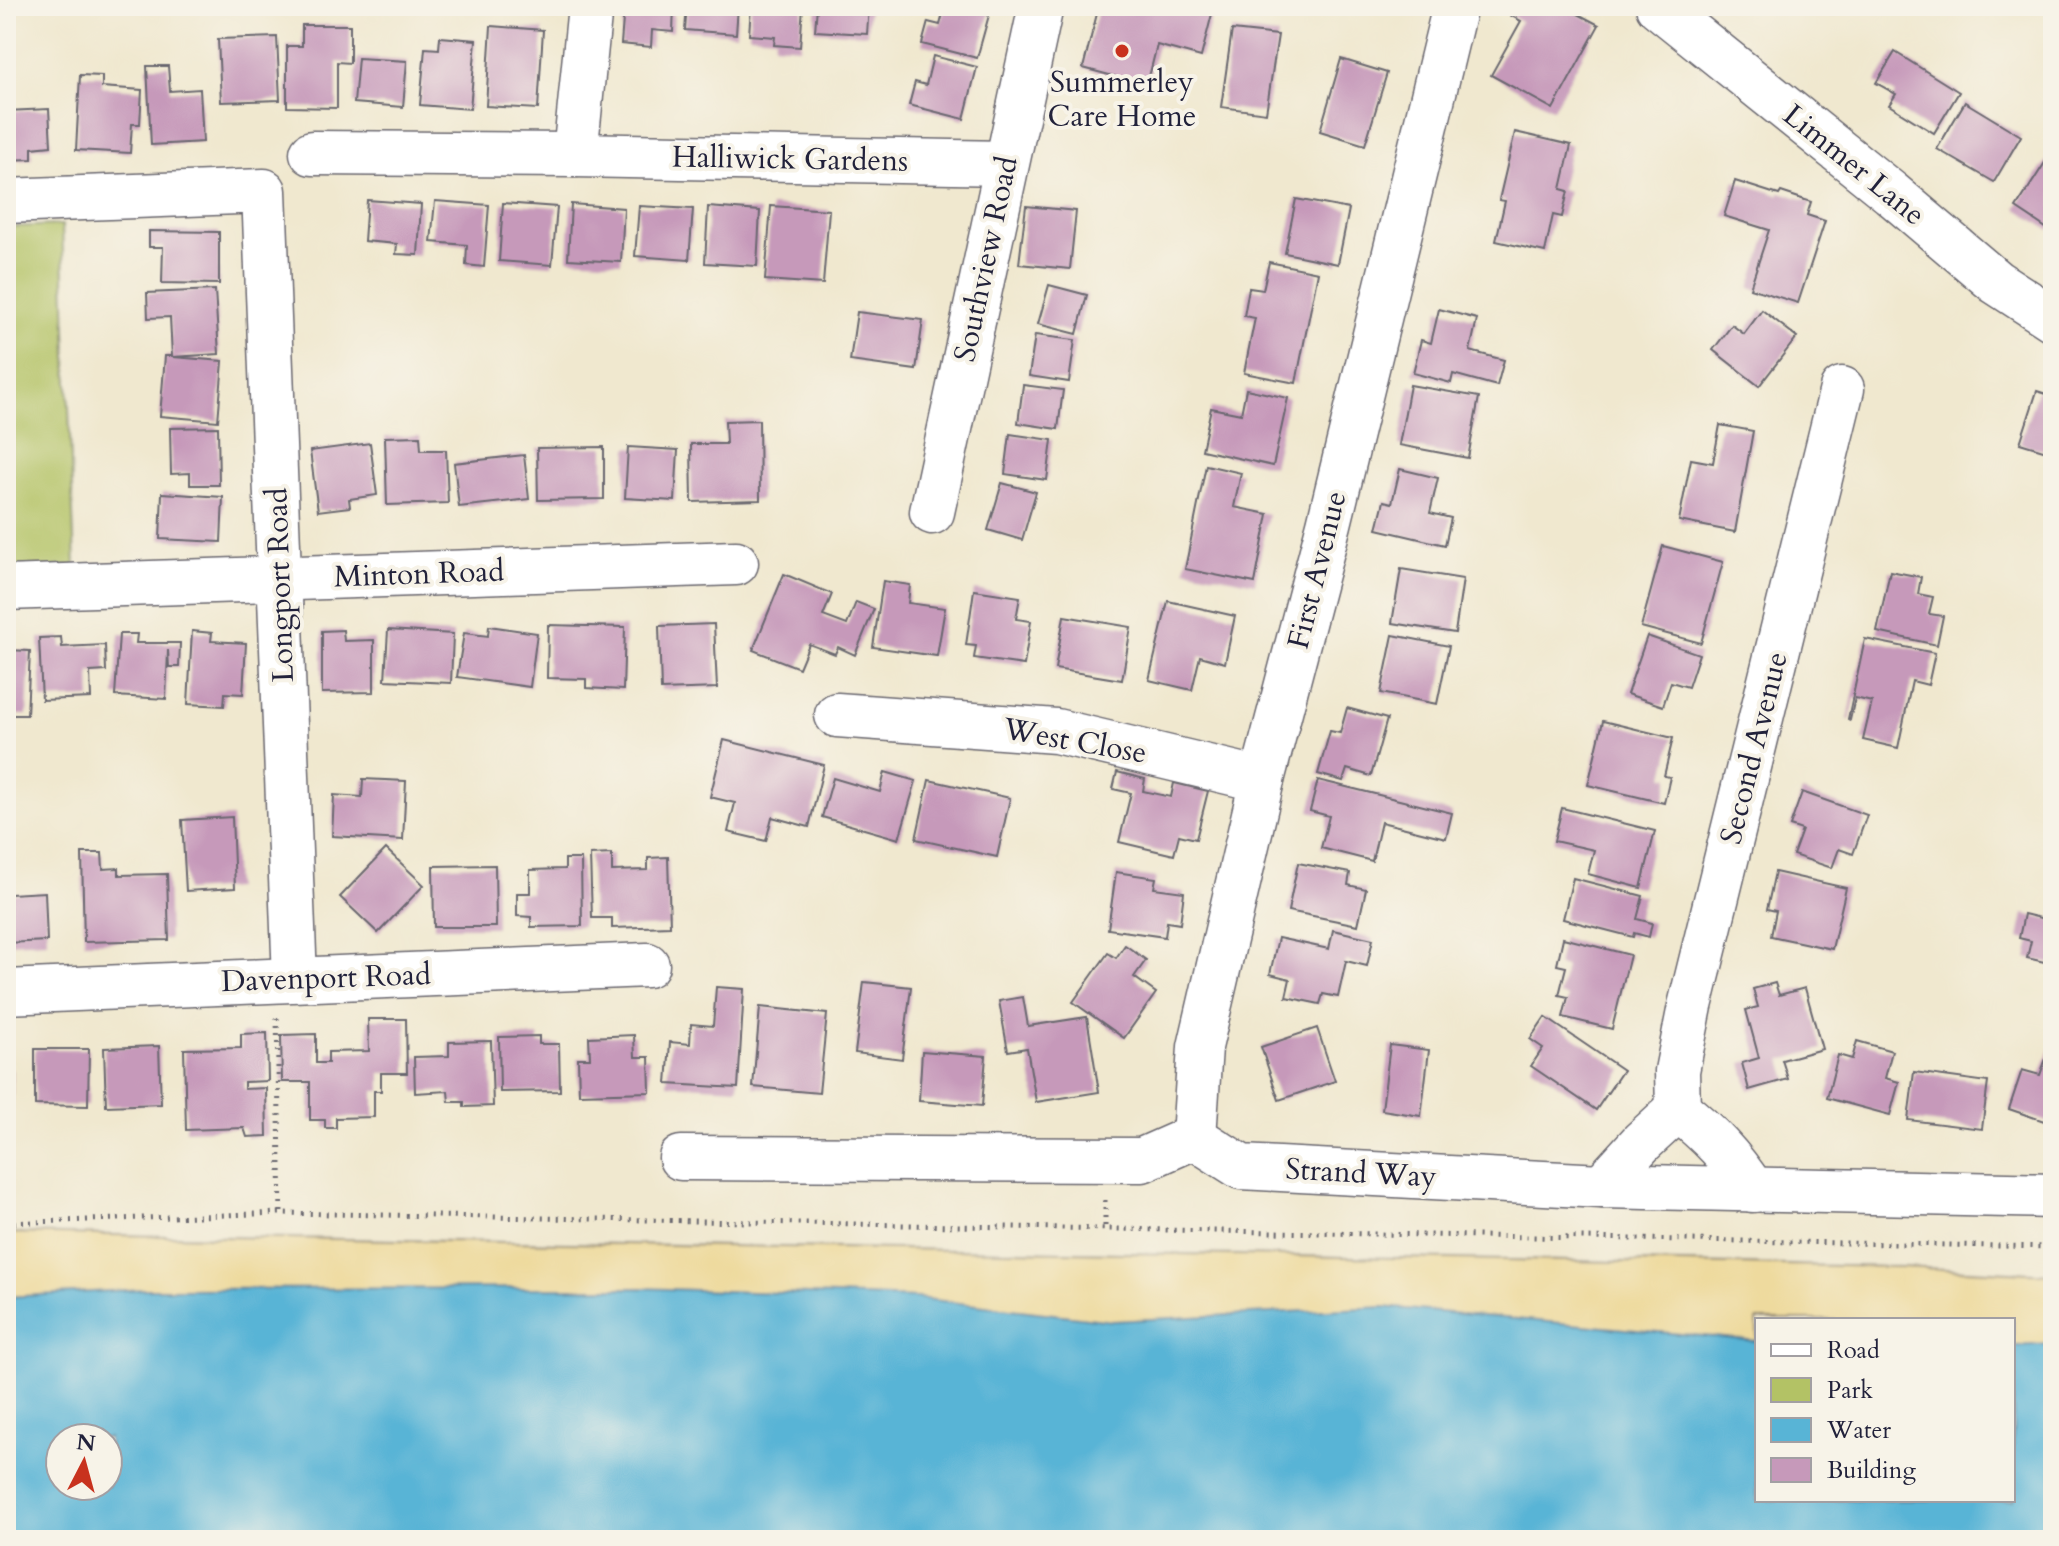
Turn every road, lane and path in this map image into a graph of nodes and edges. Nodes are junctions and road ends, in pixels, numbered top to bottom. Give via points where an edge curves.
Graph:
1 (590, 6) edge
2 (1041, 6) edge
3 (1455, 6) edge
4 (1658, 6) edge
5 (312, 153) dead end
6 (575, 155) junction
7 (1006, 163) junction
8 (6, 201) edge
9 (2053, 319) edge
10 (1842, 389) dead end
11 (932, 512) dead end
12 (736, 563) dead end
13 (280, 579) junction
14 (6, 588) edge
15 (837, 715) dead end
16 (1262, 780) junction
17 (647, 965) dead end
18 (286, 980) junction
19 (6, 992) edge
20 (1678, 1109) junction
21 (1194, 1137) junction
22 (681, 1158) dead end
23 (1602, 1186) junction
24 (1753, 1190) junction
25 (2053, 1196) edge
26 (281, 1213) junction
27 (6, 1223) edge
28 (2053, 1247) edge

1 - 6 street
2 - 7 street, Southview Road
3 - 16 street, First Avenue
4 - 9 street, Limmer Lane via 1996,282
5 - 6 street, Halliwick Gardens
6 - 7 street, Halliwick Gardens
7 - 11 street, Southview Road
8 - 13 street, Longport Road via 264,191
10 - 20 street, Second Avenue via 1690,1006 1677,1071
12 - 13 street, Minton Road
13 - 14 street, Minton Road
13 - 18 street, Longport Road
15 - 16 street, West Close via 1056,731
16 - 21 street, First Avenue via 1200,1047
17 - 18 street, Davenport Road
18 - 19 street, Davenport Road
18 - 26 path
20 - 23 street
20 - 24 street via 1735,1161
21 - 22 street via 1142,1160
21 - 23 street, Strand Way via 1241,1167
23 - 24 street, Strand Way
24 - 25 street, Strand Way
26 - 27 path
26 - 28 path

